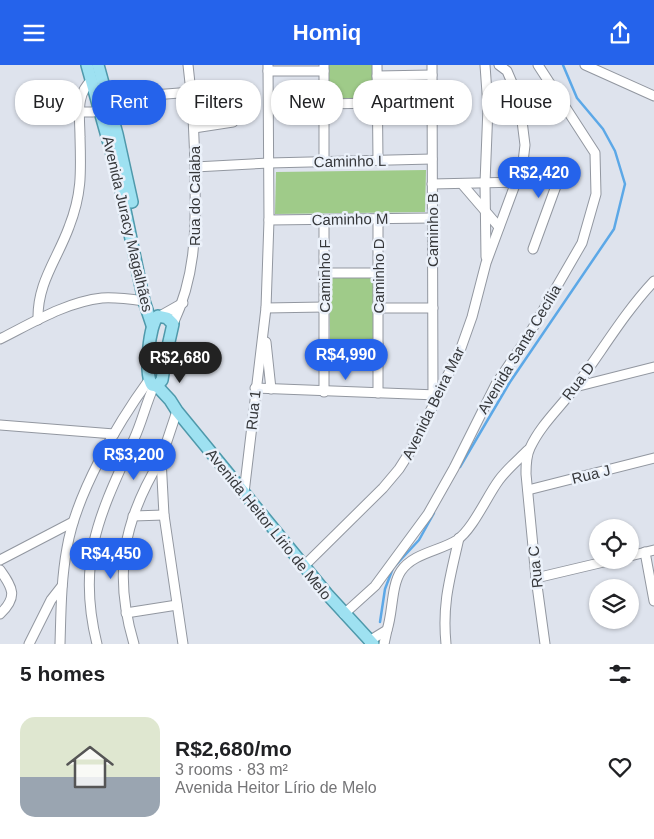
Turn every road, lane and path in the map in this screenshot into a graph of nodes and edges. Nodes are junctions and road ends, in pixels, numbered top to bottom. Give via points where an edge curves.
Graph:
1 (87, 65) edge
2 (98, 65) edge
3 (188, 65) edge
4 (377, 65) edge
5 (485, 65) edge
6 (499, 65) edge
7 (538, 65) edge
8 (585, 65) edge
9 (268, 68) edge
10 (324, 68) edge
11 (432, 70) edge
12 (377, 76) junction
13 (92, 80) joint
14 (100, 80) edge
15 (190, 80) edge
16 (377, 80) edge
17 (82, 92) edge
18 (654, 96) edge
19 (80, 125) edge
20 (107, 125) edge
21 (109, 125) edge
22 (194, 125) edge
23 (214, 125) edge
24 (324, 125) edge
25 (378, 125) edge
26 (194, 128) junction
27 (432, 159) junction
28 (378, 160) junction
29 (324, 162) junction
30 (522, 162) junction
31 (268, 163) junction
32 (195, 167) junction
33 (516, 182) junction
34 (485, 183) junction
35 (432, 184) junction
36 (462, 184) junction
37 (485, 211) junction
38 (378, 218) junction
39 (432, 218) junction
40 (269, 220) junction
41 (324, 220) junction
42 (499, 227) junction
43 (533, 249) dead end
44 (486, 263) junction
45 (324, 273) junction
46 (378, 273) junction
47 (654, 281) edge
48 (144, 301) junction
49 (183, 303) junction
50 (324, 307) junction
51 (266, 308) junction
52 (378, 308) junction
53 (433, 308) junction
54 (156, 319) junction
55 (38, 320) junction
56 (173, 324) junction
57 (264, 328) junction
58 (0, 339) edge
59 (378, 344) junction
60 (324, 345) junction
61 (654, 367) edge
62 (164, 374) junction
63 (150, 387) junction
64 (575, 387) junction
65 (255, 388) junction
66 (271, 389) junction
67 (324, 392) junction
68 (378, 393) junction
69 (435, 395) junction
70 (170, 400) junction
71 (177, 411) junction
72 (0, 425) edge
73 (114, 434) junction
74 (528, 450) junction
75 (654, 458) edge
76 (161, 459) junction
77 (528, 490) junction
78 (244, 493) junction
79 (164, 515) junction
80 (133, 516) junction
81 (73, 522) junction
82 (459, 538) junction
83 (650, 551) edge
84 (0, 560) edge
85 (589, 565) edge
86 (304, 566) junction
87 (0, 570) edge
88 (536, 578) junction
89 (62, 586) junction
90 (654, 601) edge
91 (177, 605) junction
92 (349, 610) junction
93 (126, 613) junction
94 (0, 614) edge
95 (387, 630) junction
96 (371, 642) edge
97 (29, 644) edge
98 (60, 644) edge
99 (97, 644) edge
100 (134, 644) edge
101 (183, 644) edge
102 (384, 644) edge
103 (446, 644) edge
104 (545, 644) edge

1 - 13 main road, Avenida Juracy Magalhães
2 - 14 main road, Avenida Juracy Magalhães
3 - 15 street, Rua do Calaba
4 - 12 street
5 - 34 street, Avenida Beira Mar via 488,107
6 - 30 street, Avenida Beira Mar via 510,76 521,113 525,136
7 - 92 street, Avenida Santa Cecília via 595,153 596,194 582,243 527,338 496,384 428,514 375,586
8 - 18 street
9 - 10 street
9 - 31 street, Rua 1
11 - 12 street
11 - 27 street, Caminho B
12 - 16 street
13 - 17 street
19 - 55 street via 82,176 79,196 67,234 42,286
20 - 48 main road, Avenida Juracy Magalhães
21 - 54 main road, Avenida Juracy Magalhães via 129,189
22 - 26 street, Rua do Calaba
23 - 26 street
24 - 29 street
25 - 28 street
26 - 32 street, Rua do Calaba
27 - 28 street, Caminho L
27 - 35 street, Caminho B
28 - 29 street, Caminho L
29 - 31 street, Caminho L
30 - 33 street, Avenida Beira Mar
30 - 43 street via 552,165 558,173
31 - 32 street, Caminho L
31 - 40 street, Rua 1
32 - 49 street, Rua do Calaba via 194,255
33 - 34 street
33 - 42 street, Avenida Beira Mar
34 - 36 street
34 - 37 street, Avenida Beira Mar
35 - 36 street
35 - 39 street, Caminho B
36 - 37 street
37 - 42 street
37 - 44 street, Avenida Beira Mar
38 - 39 street, Caminho M
38 - 41 street, Caminho M
38 - 46 street, Caminho D
39 - 53 street, Caminho B
40 - 41 street, Caminho M
40 - 51 street, Rua 1
41 - 45 street, Caminho F
42 - 44 street, Avenida Beira Mar
44 - 69 street, Avenida Beira Mar via 468,329 452,367
45 - 46 street
45 - 50 street, Caminho F
46 - 52 street, Caminho D
47 - 64 street, Rua D
48 - 54 main road, Avenida Juracy Magalhães
48 - 55 street via 101,298
49 - 54 street
49 - 56 street, Rua do Calaba
50 - 51 street
50 - 60 street, Caminho F
51 - 57 street, Rua 1
52 - 53 street
52 - 59 street, Caminho D
53 - 69 street, Caminho B
54 - 56 main road via 167,318
54 - 63 main road via 148,368
55 - 58 street
56 - 62 main road
57 - 65 street, Rua 1
57 - 66 street, Rua 1
59 - 60 street
59 - 68 street, Caminho D
60 - 67 street, Caminho F
61 - 64 street
62 - 63 main road via 161,383
62 - 70 main road, Avenida Heitor Lírio de Melo
63 - 70 main road, Avenida Heitor Lírio de Melo
63 - 73 street via 131,404
63 - 99 street via 137,433 105,503 94,540 88,592
64 - 74 street, Rua D
65 - 66 street
65 - 78 street, Rua 1
66 - 67 street
67 - 68 street
68 - 69 street
69 - 86 street, Avenida Beira Mar via 413,447 392,479
70 - 71 main road, Avenida Heitor Lírio de Melo
71 - 76 street
71 - 78 main road, Avenida Heitor Lírio de Melo
72 - 73 street
73 - 81 street
74 - 77 street
74 - 82 street, Rua D via 500,479
75 - 77 street, Rua J
76 - 79 street
76 - 80 street
77 - 88 street, Rua C
78 - 86 main road, Avenida Heitor Lírio de Melo
79 - 80 street
79 - 91 street
80 - 93 street via 124,560
81 - 84 street
81 - 89 street
82 - 95 street via 414,559 400,572
82 - 103 street via 445,596
83 - 90 street
85 - 88 street
86 - 92 main road, Avenida Heitor Lírio de Melo
87 - 94 street via 12,591 10,603
88 - 104 street, Rua C
89 - 97 street via 50,600
89 - 98 street
91 - 93 street
91 - 101 street
92 - 96 main road, Avenida Heitor Lírio de Melo via 358,628
93 - 100 street
95 - 96 street
95 - 102 street

